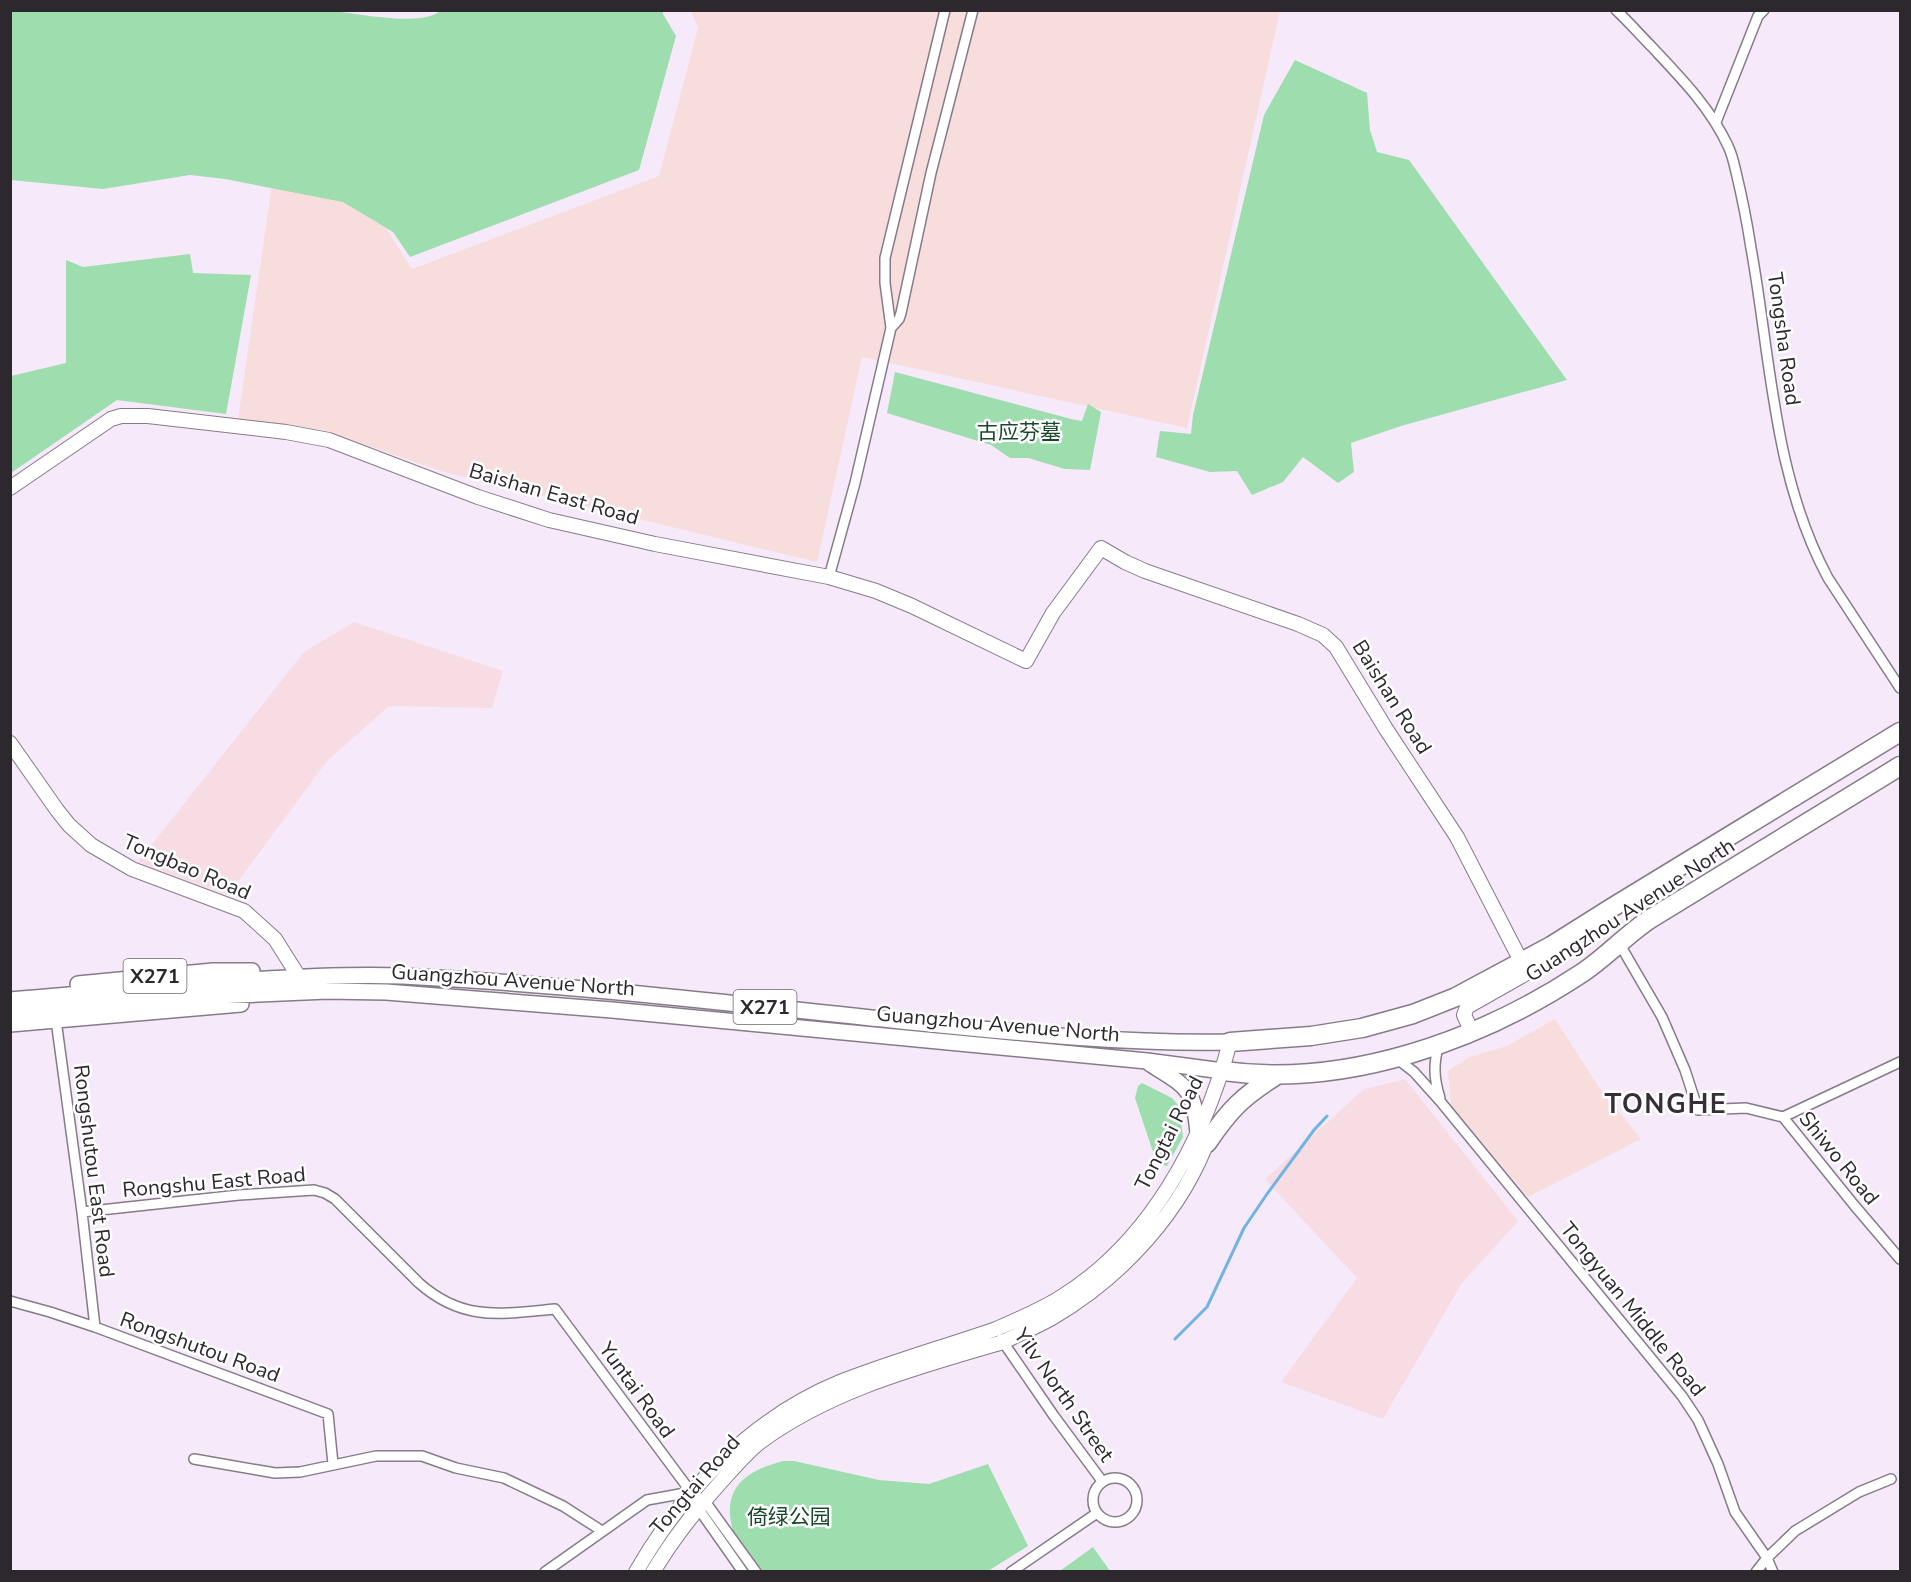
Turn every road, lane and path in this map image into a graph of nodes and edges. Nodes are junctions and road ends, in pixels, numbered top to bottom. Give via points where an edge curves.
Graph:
1 (945, 10) edge
2 (973, 10) edge
3 (1616, 10) edge
4 (1764, 10) edge
5 (1716, 122) junction
6 (891, 328) junction
7 (10, 488) edge
8 (1101, 548) joint
9 (829, 578) junction
10 (1900, 688) edge
11 (1900, 732) edge
12 (10, 742) edge
13 (1900, 766) edge
14 (1619, 943) junction
15 (1551, 946) junction
16 (1521, 961) junction
17 (300, 984) junction
18 (257, 987) junction
19 (10, 991) edge
20 (10, 1000) edge
21 (10, 1011) edge
22 (56, 1020) junction
23 (10, 1024) edge
24 (1472, 1032) junction
25 (1029, 1033) junction
26 (1230, 1042) junction
27 (1439, 1044) junction
28 (1029, 1050) junction
29 (1394, 1057) junction
30 (1147, 1061) junction
31 (1900, 1062) edge
32 (1227, 1071) junction
33 (1277, 1075) junction
34 (1440, 1101) junction
35 (1783, 1117) junction
36 (1202, 1138) junction
37 (82, 1212) junction
38 (1900, 1259) edge
39 (10, 1301) edge
40 (555, 1309) joint
41 (95, 1327) junction
42 (999, 1335) junction
43 (194, 1459) dead end
44 (333, 1464) junction
45 (1892, 1479) dead end
46 (1102, 1481) junction
47 (691, 1492) junction
48 (701, 1504) junction
49 (1097, 1513) junction
50 (602, 1531) junction
51 (1767, 1557) junction
52 (545, 1572) edge
53 (636, 1572) edge
54 (653, 1572) edge
55 (743, 1572) edge
56 (756, 1572) edge
57 (1011, 1572) edge
58 (1756, 1572) edge
59 (1773, 1572) edge

1 - 6 street via 885,258
2 - 6 street via 901,312
3 - 5 street, Tongsha Road via 1682,78
4 - 5 street via 1758,16
5 - 10 street, Tongsha Road via 1730,148 1742,196 1780,435 1802,520 1828,578
6 - 9 street
7 - 9 street, Baishan East Road via 111,419 133,415 328,440 549,520
8 - 9 street, Baishan East Road via 1053,613 1026,661 912,606
8 - 16 street, Baishan Road via 1145,571 1282,618 1330,640 1456,837
11 - 15 highway, Guangzhou Avenue North
12 - 17 street, Tongbao Road via 57,810 92,845 132,868 244,911 275,939
13 - 14 highway, Guangzhou Avenue North via 1650,919
14 - 24 highway, Guangzhou Avenue North via 1574,978
14 - 35 street, Shiwo Road via 1662,1017 1698,1110 1746,1108
15 - 16 highway, Guangzhou Avenue North
15 - 24 street via 1548,961 1536,970 1467,1007 1464,1015
16 - 26 highway, Guangzhou Avenue North via 1456,997 1397,1020 1329,1033
17 - 18 main road
17 - 19 main road, Guangzhou Avenue North / X271 via 267,972 213,971
17 - 22 main road, Guangzhou Avenue North / X271 via 270,1000
17 - 25 main road, Guangzhou Avenue North / X271 via 372,975 519,984
17 - 28 main road, Guangzhou Avenue North / X271
18 - 20 main road
18 - 21 main road
22 - 23 main road, Guangzhou Avenue North / X271
22 - 37 street, Rongshutou East Road
24 - 27 highway, Guangzhou Avenue North
25 - 26 main road, Guangzhou Avenue North / X271 via 1155,1042
25 - 28 main road
26 - 32 street, Tongtai Road
27 - 29 highway, Guangzhou Avenue North
27 - 34 street via 1434,1067
28 - 30 main road, Guangzhou Avenue North / X271
29 - 33 highway, Guangzhou Avenue North via 1337,1070
29 - 34 street, Tongyuan Middle Road
30 - 32 main road, Guangzhou Avenue North / X271
30 - 36 main road via 1188,1091
31 - 35 street
32 - 33 highway, Guangzhou Avenue North / X271
32 - 36 street, Tongtai Road
33 - 36 highway via 1231,1109
34 - 51 street, Tongyuan Middle Road via 1682,1396 1698,1420 1735,1512
35 - 38 street, Shiwo Road
36 - 42 street, Tongtai Road via 1195,1167 1166,1215 1122,1266 1053,1317
37 - 40 street, Rongshu East Road via 314,1190 335,1199 419,1283 443,1301 486,1313
37 - 41 street, Rongshutou East Road
39 - 41 street, Rongshutou Road
40 - 47 street, Yuntai Road
41 - 44 street, Rongshutou Road via 328,1414
42 - 46 street, Yilv North Street
42 - 47 street, Tongtai Road via 856,1376 801,1402 747,1439
42 - 48 street, Tongtai Road via 845,1393 812,1410 759,1444
43 - 44 street via 275,1473
44 - 50 street via 376,1456 422,1456 504,1478 563,1506
45 - 51 street via 1859,1492 1795,1531
46 - 49 street via 1094,1493
46 - 49 street via 1116,1478 1130,1483 1137,1503 1130,1516 1117,1522 1103,1519
47 - 48 street, Yuntai Road
47 - 50 street via 647,1500
47 - 53 street, Tongtai Road via 664,1525
48 - 54 street, Tongtai Road
48 - 55 street
48 - 56 street
49 - 57 street
50 - 52 street
51 - 58 street
51 - 59 street, Tongyuan Middle Road

